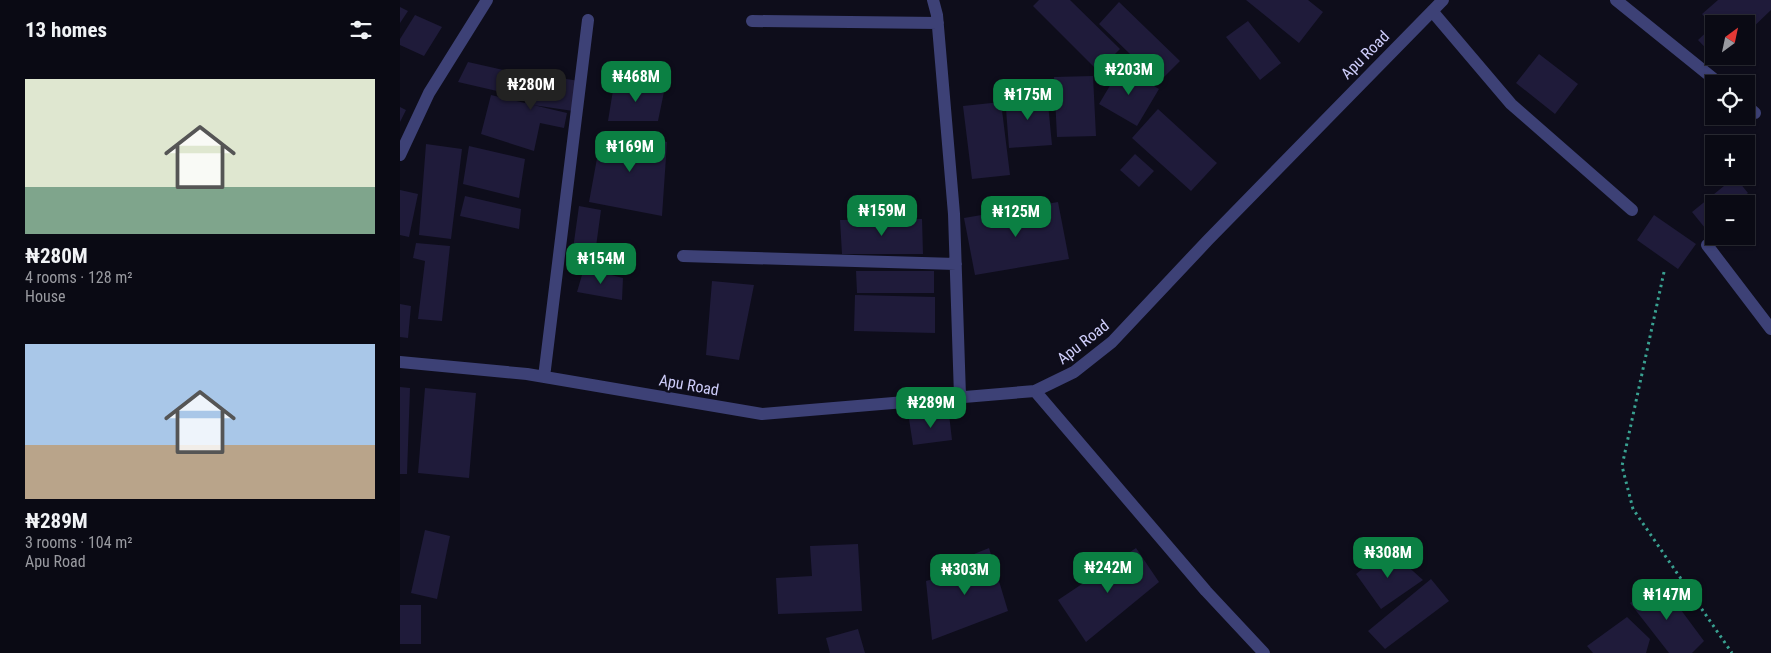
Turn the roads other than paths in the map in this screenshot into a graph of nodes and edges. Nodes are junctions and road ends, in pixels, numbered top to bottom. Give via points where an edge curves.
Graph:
1 (486, 0) edge
2 (934, 0) edge
3 (1443, 0) edge
4 (1616, 0) edge
5 (1432, 11) junction
6 (588, 20) dead end
7 (752, 21) dead end
8 (938, 23) junction
9 (1709, 75) edge
10 (400, 155) edge
11 (1632, 210) dead end
12 (1707, 245) dead end
13 (683, 256) dead end
14 (956, 264) junction
15 (1771, 329) edge
16 (400, 362) edge
17 (544, 377) junction
18 (1035, 391) junction
19 (960, 396) junction
20 (1264, 653) edge

1 - 10 street via 429,93
2 - 8 street
3 - 5 street, Apu Road
4 - 9 street
5 - 11 street via 1511,104
5 - 18 street, Apu Road via 1112,342 1074,372
6 - 17 street
7 - 8 street
8 - 14 street
12 - 15 street
13 - 14 street
14 - 19 street
16 - 17 street, Apu Road
17 - 19 street, Apu Road via 762,414
18 - 19 street, Apu Road
18 - 20 street via 1206,591

